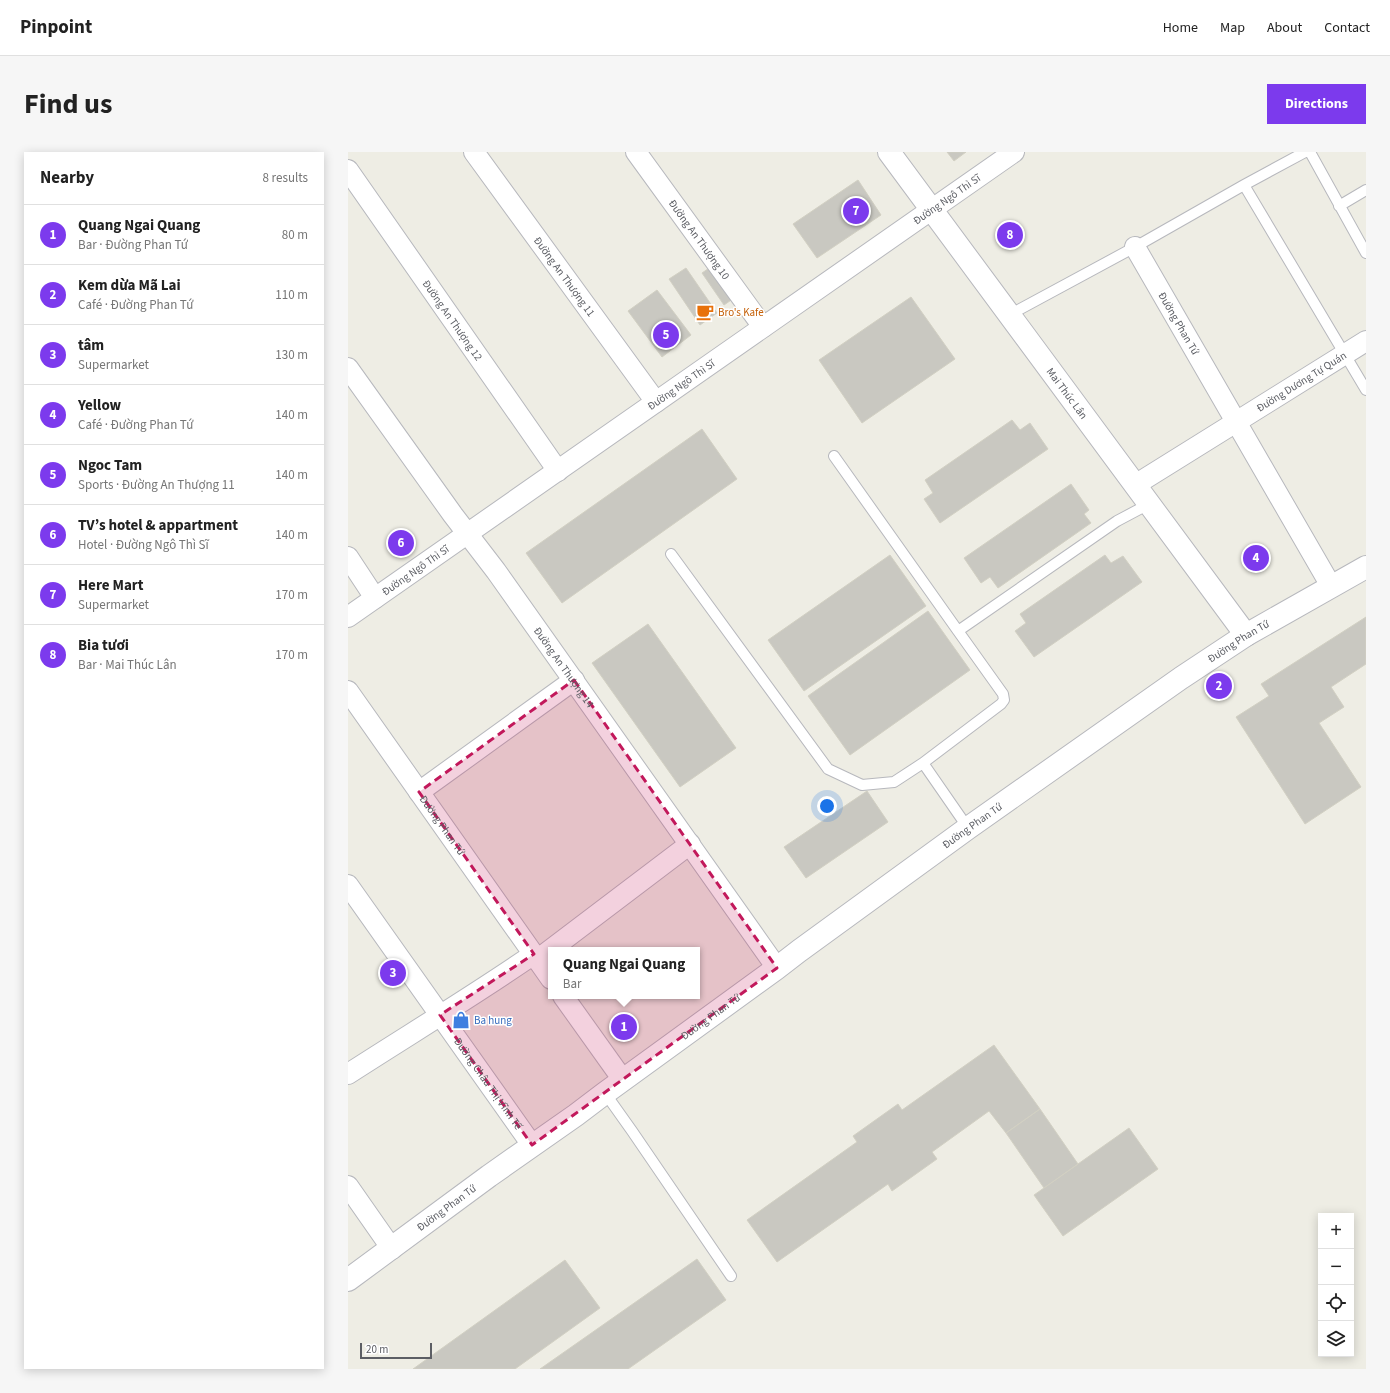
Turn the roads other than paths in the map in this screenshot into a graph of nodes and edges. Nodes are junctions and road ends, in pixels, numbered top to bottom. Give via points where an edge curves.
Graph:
1 (474, 152) edge
2 (636, 152) edge
3 (888, 152) edge
4 (1014, 152) edge
5 (1305, 152) edge
6 (1310, 152) edge
7 (348, 170) edge
8 (1244, 185) junction
9 (1366, 190) edge
10 (1339, 206) junction
11 (931, 210) junction
12 (1135, 247) junction
13 (1366, 253) edge
14 (1009, 315) junction
15 (763, 327) junction
16 (1366, 341) edge
17 (1345, 354) junction
18 (348, 368) edge
19 (1366, 390) edge
20 (656, 402) junction
21 (1237, 423) junction
22 (834, 456) dead end
23 (558, 470) junction
24 (1135, 485) junction
25 (1149, 504) junction
26 (467, 534) junction
27 (671, 554) dead end
28 (348, 557) edge
29 (1366, 567) edge
30 (1331, 586) junction
31 (376, 598) junction
32 (348, 617) edge
33 (958, 631) junction
34 (1246, 635) junction
35 (574, 680) junction
36 (348, 691) edge
37 (923, 763) junction
38 (419, 792) junction
39 (968, 828) junction
40 (690, 844) junction
41 (348, 884) edge
42 (550, 947) edge
43 (548, 948) edge
44 (536, 957) junction
45 (777, 968) junction
46 (548, 974) edge
47 (566, 999) edge
48 (440, 1015) junction
49 (348, 1074) edge
50 (623, 1080) junction
51 (605, 1093) junction
52 (532, 1146) junction
53 (348, 1186) edge
54 (392, 1249) junction
55 (731, 1276) dead end
56 (348, 1280) edge

1 - 20 street, Đường An Thượng 11
2 - 15 street, Đường An Thượng 10
3 - 11 street, Mai Thúc Lân
4 - 11 street, Đường Ngô Thì Sĩ
5 - 8 lane
6 - 10 lane
7 - 23 street, Đường An Thượng 12
8 - 12 lane
8 - 17 lane
9 - 10 lane
10 - 13 lane
11 - 14 street, Mai Thúc Lân
11 - 15 street, Đường Ngô Thì Sĩ
12 - 14 lane
12 - 21 street, Đường Phan Tứ
14 - 24 street, Mai Thúc Lân
15 - 20 street, Đường Ngô Thì Sĩ
16 - 17 street, Đường Dương Tự Quán
17 - 19 lane
17 - 21 street, Đường Dương Tự Quán
18 - 26 street, Đường An Thượng 14
20 - 23 street, Đường Ngô Thì Sĩ
21 - 24 street, Đường Dương Tự Quán
21 - 30 street, Đường Phan Tứ
22 - 33 lane
23 - 26 street, Đường Ngô Thì Sĩ
24 - 25 street, Mai Thúc Lân
25 - 33 lane via 1117,521
25 - 34 street, Mai Thúc Lân
26 - 31 street, Đường Ngô Thì Sĩ
26 - 35 street, Đường An Thượng 14 via 496,570
27 - 37 lane via 828,769 862,785 894,782
28 - 31 street
29 - 30 street, Đường Phan Tứ
30 - 34 street, Đường Phan Tứ
31 - 32 street, Đường Ngô Thì Sĩ
33 - 37 lane via 1003,694 1004,700
34 - 39 street, Đường Phan Tứ
35 - 38 street
35 - 40 street, Đường An Thượng 14
36 - 38 street, Đường Phan Tứ
37 - 39 lane
38 - 44 street, Đường Phan Tứ
39 - 45 street, Đường Phan Tứ
40 - 42 street
40 - 45 street, Đường An Thượng 14
41 - 48 street, Đường Châu Thị Vĩnh Tế
43 - 44 street
44 - 46 street, Đường Phan Tứ
44 - 48 street
45 - 50 street, Đường Phan Tứ
47 - 50 street
48 - 49 street
48 - 52 street, Đường Châu Thị Vĩnh Tế
50 - 51 street, Đường Phan Tứ
51 - 52 street, Đường Phan Tứ
51 - 55 lane
52 - 54 street, Đường Phan Tứ
53 - 54 street
54 - 56 street, Đường Phan Tứ

